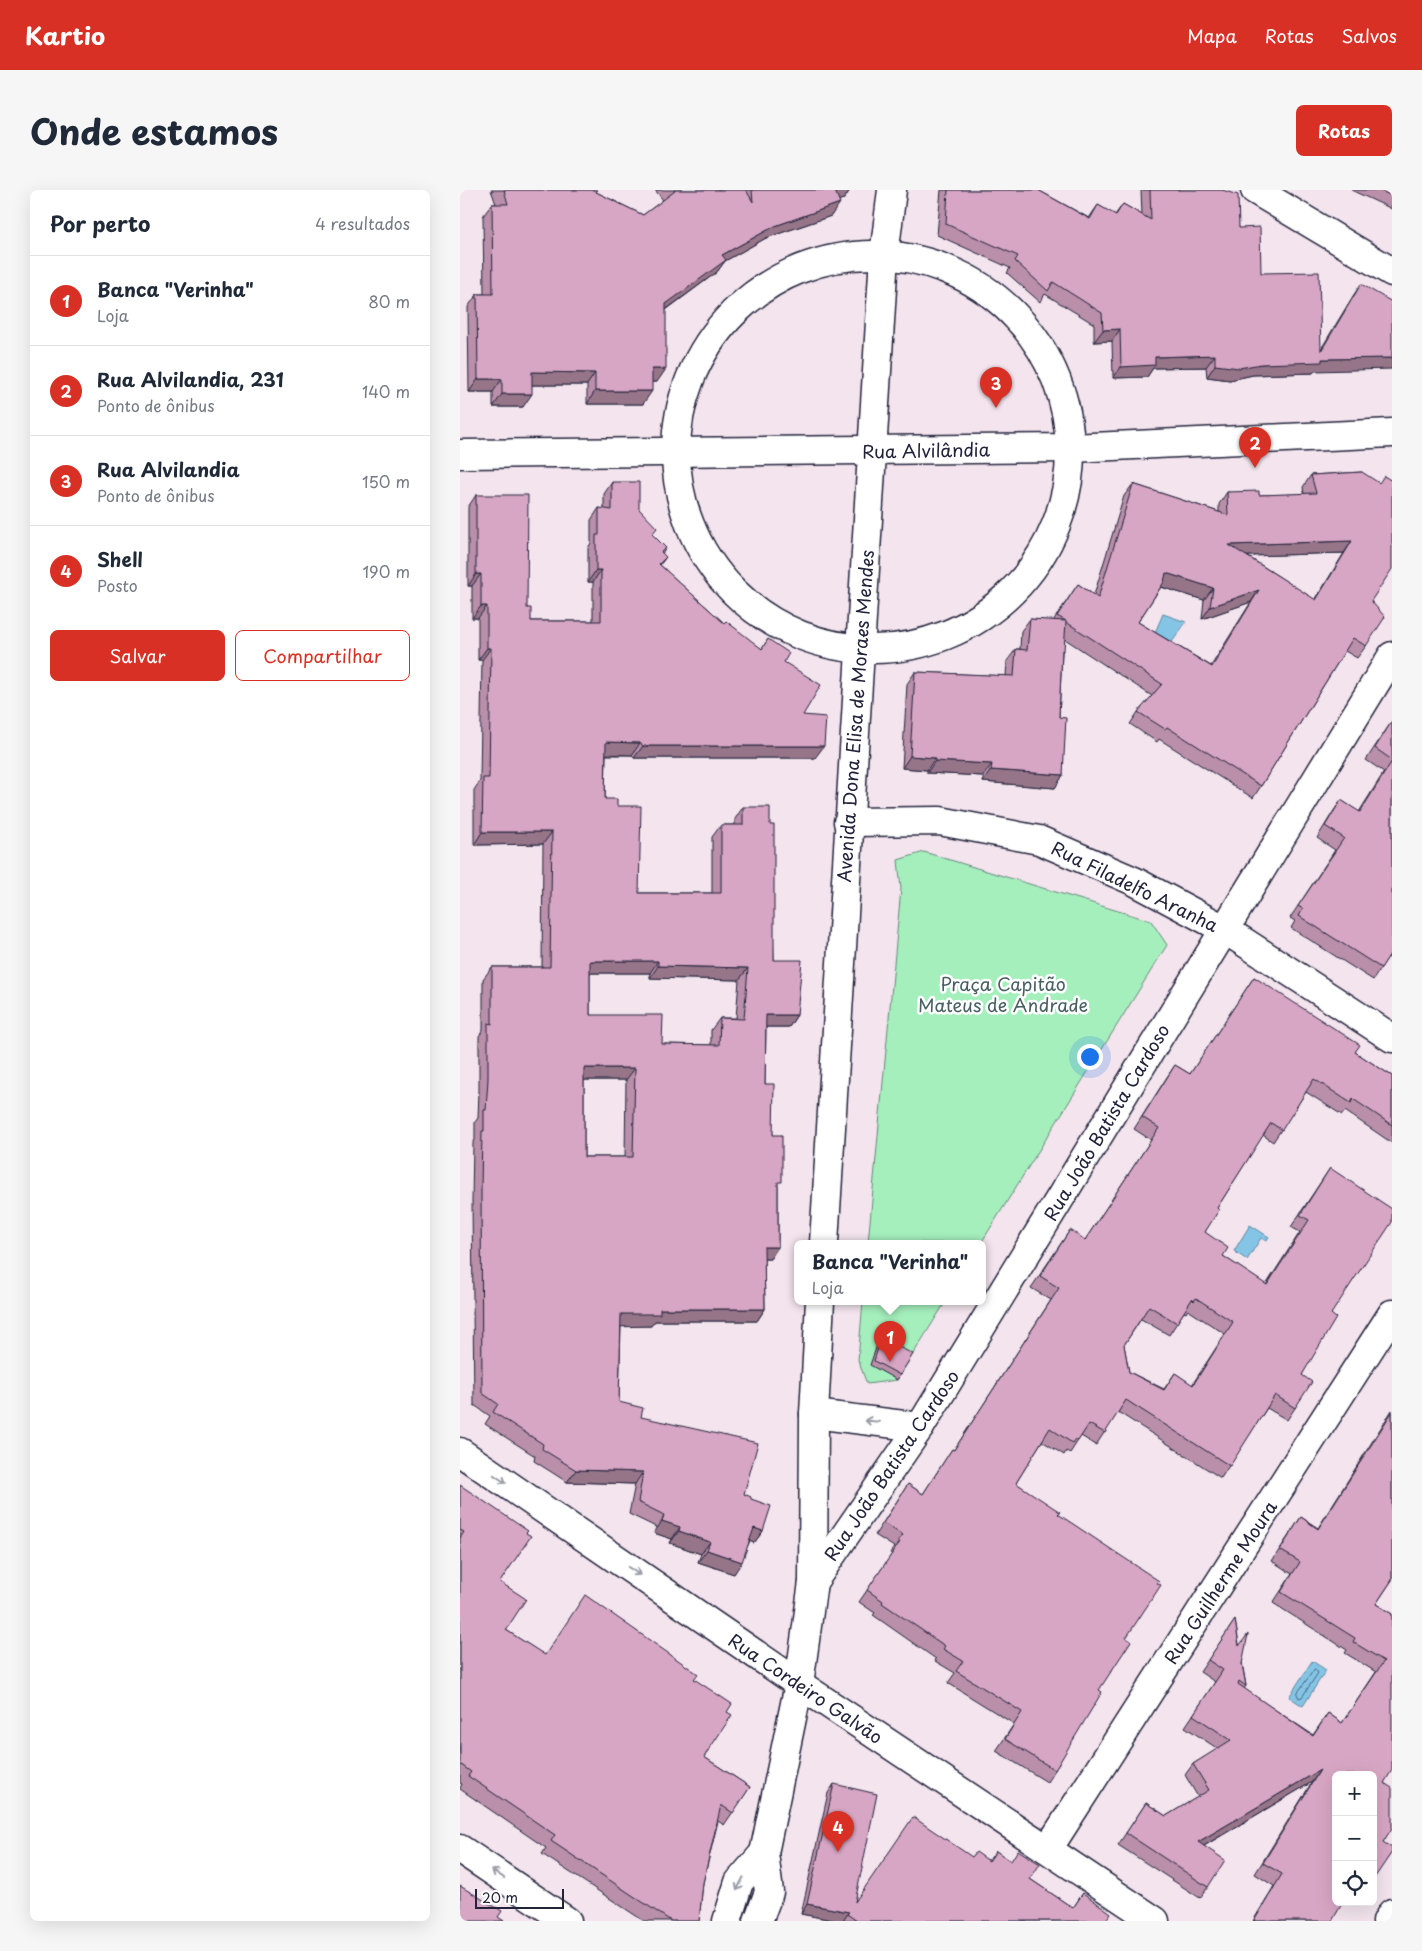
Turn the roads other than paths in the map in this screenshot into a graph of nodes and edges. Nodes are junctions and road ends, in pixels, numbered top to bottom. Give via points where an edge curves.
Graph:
1 (892, 190) edge
2 (1255, 190) edge
3 (884, 256) junction
4 (1392, 272) edge
5 (1392, 433) edge
6 (1071, 448) junction
7 (872, 451) junction
8 (674, 453) junction
9 (460, 454) edge
10 (860, 650) junction
11 (1392, 656) edge
12 (848, 822) junction
13 (1224, 929) junction
14 (1392, 1038) edge
15 (824, 1240) edge
16 (820, 1305) edge
17 (1392, 1314) edge
18 (814, 1414) junction
19 (920, 1426) junction
20 (460, 1452) edge
21 (813, 1582) junction
22 (799, 1684) junction
23 (460, 1849) edge
24 (1048, 1849) junction
25 (764, 1853) junction
26 (1392, 1913) edge
27 (567, 1921) edge
28 (727, 1921) edge
29 (758, 1921) edge
30 (1155, 1921) edge
31 (1387, 1921) edge

1 - 3 street, Avenida Dona Elisa de Moraes Mendes
2 - 4 street
3 - 6 street via 932,264 977,285 1015,316 1045,354 1063,400
3 - 7 street, Avenida Dona Elisa de Moraes Mendes
3 - 8 street via 844,257 804,267 768,285 736,309 710,340 690,375 678,413
5 - 6 street, Rua Alvilândia
6 - 7 street, Rua Alvilândia
6 - 10 street via 1068,484 1059,519 1044,552 1023,582 996,606 958,630 932,641
7 - 8 street, Rua Alvilândia
7 - 10 street, Avenida Dona Elisa de Moraes Mendes
8 - 9 street, Rua Alvilândia
8 - 10 street via 683,512 709,565 736,594 750,608 802,637
10 - 12 street, Avenida Dona Elisa de Moraes Mendes
11 - 13 street, Rua João Batista Cardoso
12 - 13 street, Rua Filadelfo Aranha via 940,821 1039,840 1134,881
12 - 15 street, Avenida Dona Elisa de Moraes Mendes
13 - 14 street, Rua Filadelfo Aranha
13 - 19 street, Rua João Batista Cardoso
16 - 18 street
17 - 24 street, Rua Guilherme Moura
19 -> 18 street
18 - 21 street
19 - 21 street, Rua João Batista Cardoso
20 -> 22 street, Rua Cordeiro Galvão
21 - 22 street
22 - 24 street, Rua Cordeiro Galvão
22 - 25 street
27 -> 23 street
24 - 30 street, Rua Cordeiro Galvão
25 -> 28 street via 740,1882
25 - 29 street via 769,1892
26 - 31 street

